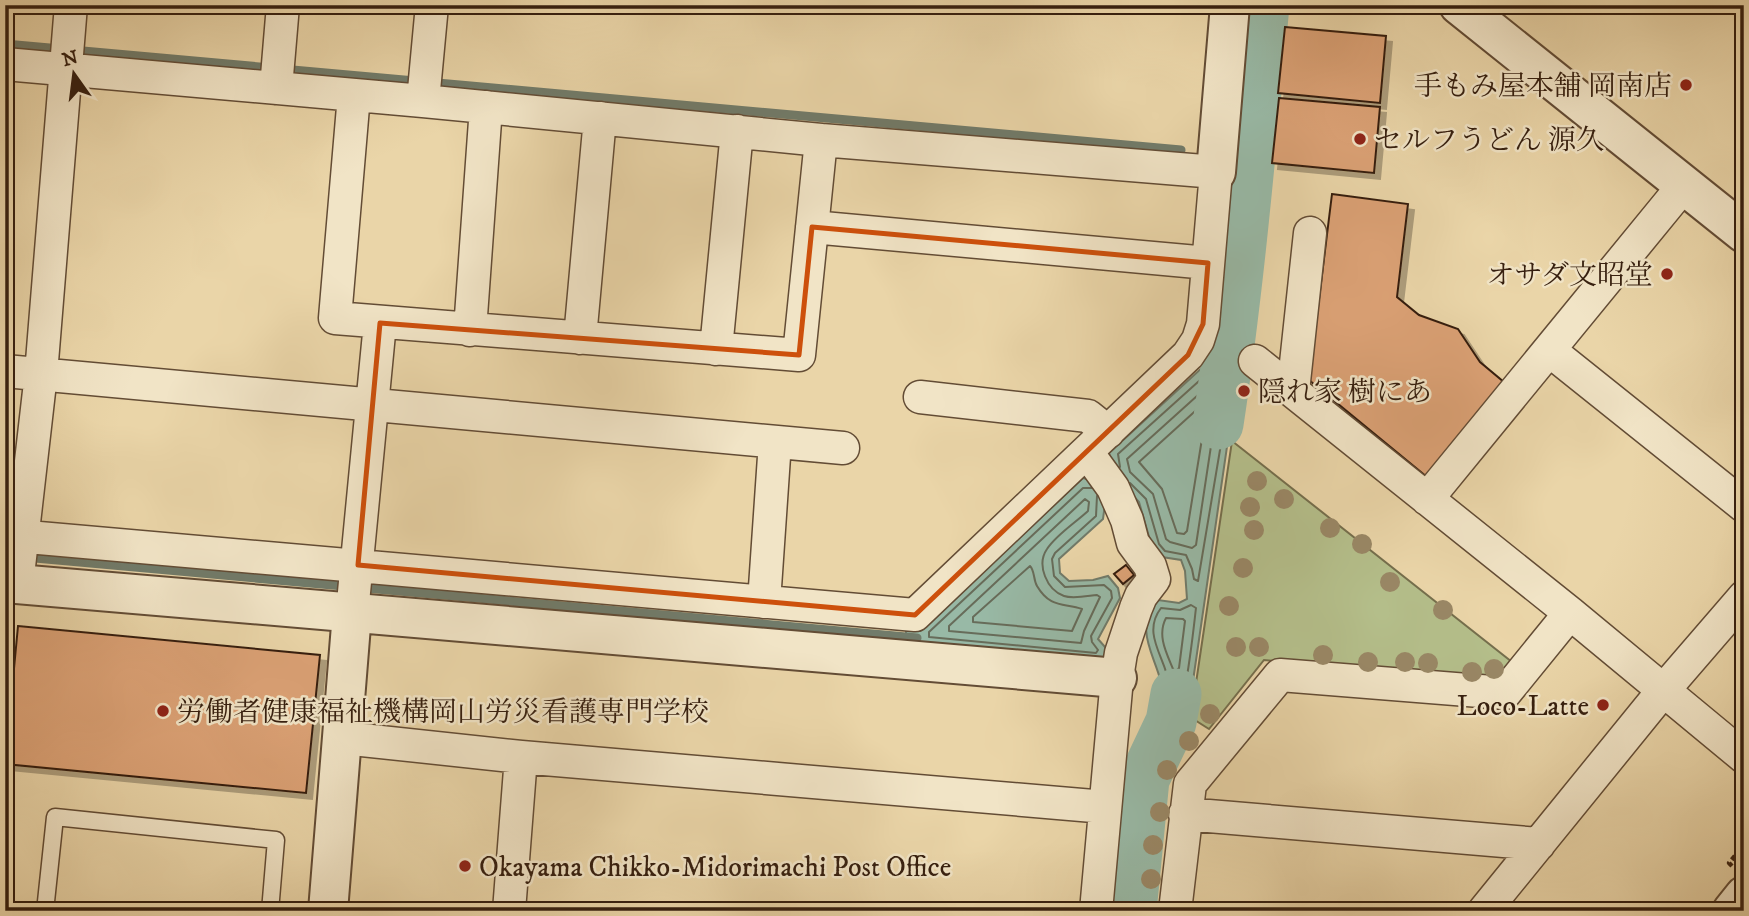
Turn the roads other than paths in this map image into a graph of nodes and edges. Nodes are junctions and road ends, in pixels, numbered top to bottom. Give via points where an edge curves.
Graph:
1 (71, 5) edge
2 (283, 5) edge
3 (432, 5) edge
4 (1230, 5) edge
5 (1459, 5) edge
6 (66, 55) junction
7 (5, 64) edge
8 (277, 75) junction
9 (424, 88) junction
10 (354, 95) junction
11 (486, 107) junction
12 (600, 118) junction
13 (737, 131) junction
14 (821, 139) junction
15 (1216, 172) junction
16 (1684, 185) junction
17 (812, 227) junction
18 (1310, 233) dead end
19 (1744, 233) edge
20 (1208, 263) junction
21 (380, 323) junction
22 (470, 330) junction
23 (580, 338) junction
24 (716, 349) junction
25 (1549, 350) junction
26 (1255, 362) dead end
27 (5, 371) edge
28 (41, 374) junction
29 (1293, 391) junction
30 (920, 397) dead end
31 (373, 406) junction
32 (775, 442) junction
33 (843, 448) dead end
34 (1103, 462) junction
35 (1427, 499) junction
36 (1744, 506) edge
37 (15, 558) edge
38 (355, 589) junction
39 (1744, 597) edge
40 (764, 601) junction
41 (1570, 613) junction
42 (887, 635) junction
43 (1117, 678) junction
44 (1662, 692) junction
45 (343, 738) junction
46 (521, 757) junction
47 (1744, 757) edge
48 (1105, 807) junction
49 (1185, 814) junction
50 (1539, 844) junction
51 (1744, 896) edge
52 (46, 911) edge
53 (270, 911) edge
54 (328, 911) edge
55 (509, 911) edge
56 (1096, 911) edge
57 (1175, 911) edge
58 (1484, 911) edge
59 (1732, 911) edge

1 - 6 street
2 - 8 street
3 - 9 street
4 - 15 street
5 - 16 street
6 - 7 street
6 - 8 street
6 - 28 street
8 - 10 street
9 - 10 street
9 - 11 street
10 - 21 street via 335,318
11 - 12 street
11 - 22 street
12 - 13 street
12 - 23 street
13 - 14 street
13 - 24 street
14 - 15 street
14 - 17 street
15 - 20 street
16 - 19 street
16 - 25 street
17 - 20 street
17 - 24 street via 799,355
18 - 29 street
20 - 34 street via 1198,340
21 - 22 street
21 - 31 street
22 - 23 street
23 - 24 street
25 - 35 street
25 - 36 street
26 - 29 street
27 - 28 street
28 - 31 street
28 - 37 street
29 - 35 street
30 - 34 street via 1088,416
31 - 32 street
31 - 38 street
32 - 33 street
32 - 40 street
34 - 42 street
34 - 43 street via 1133,543 1154,579 1136,608
35 - 41 street
37 - 38 street
38 - 40 street
38 - 42 street
38 - 45 street
39 - 44 street
40 - 42 street
41 - 44 street
41 - 49 street via 1505,693 1280,675 1190,784
42 - 43 street
43 - 48 street
44 - 47 street
44 - 50 street
45 - 46 street
45 - 54 street
46 - 48 street
46 - 55 street
48 - 56 street
49 - 50 street
49 - 57 street
50 - 58 street
51 - 59 street
52 - 53 lane via 55,817 276,840

